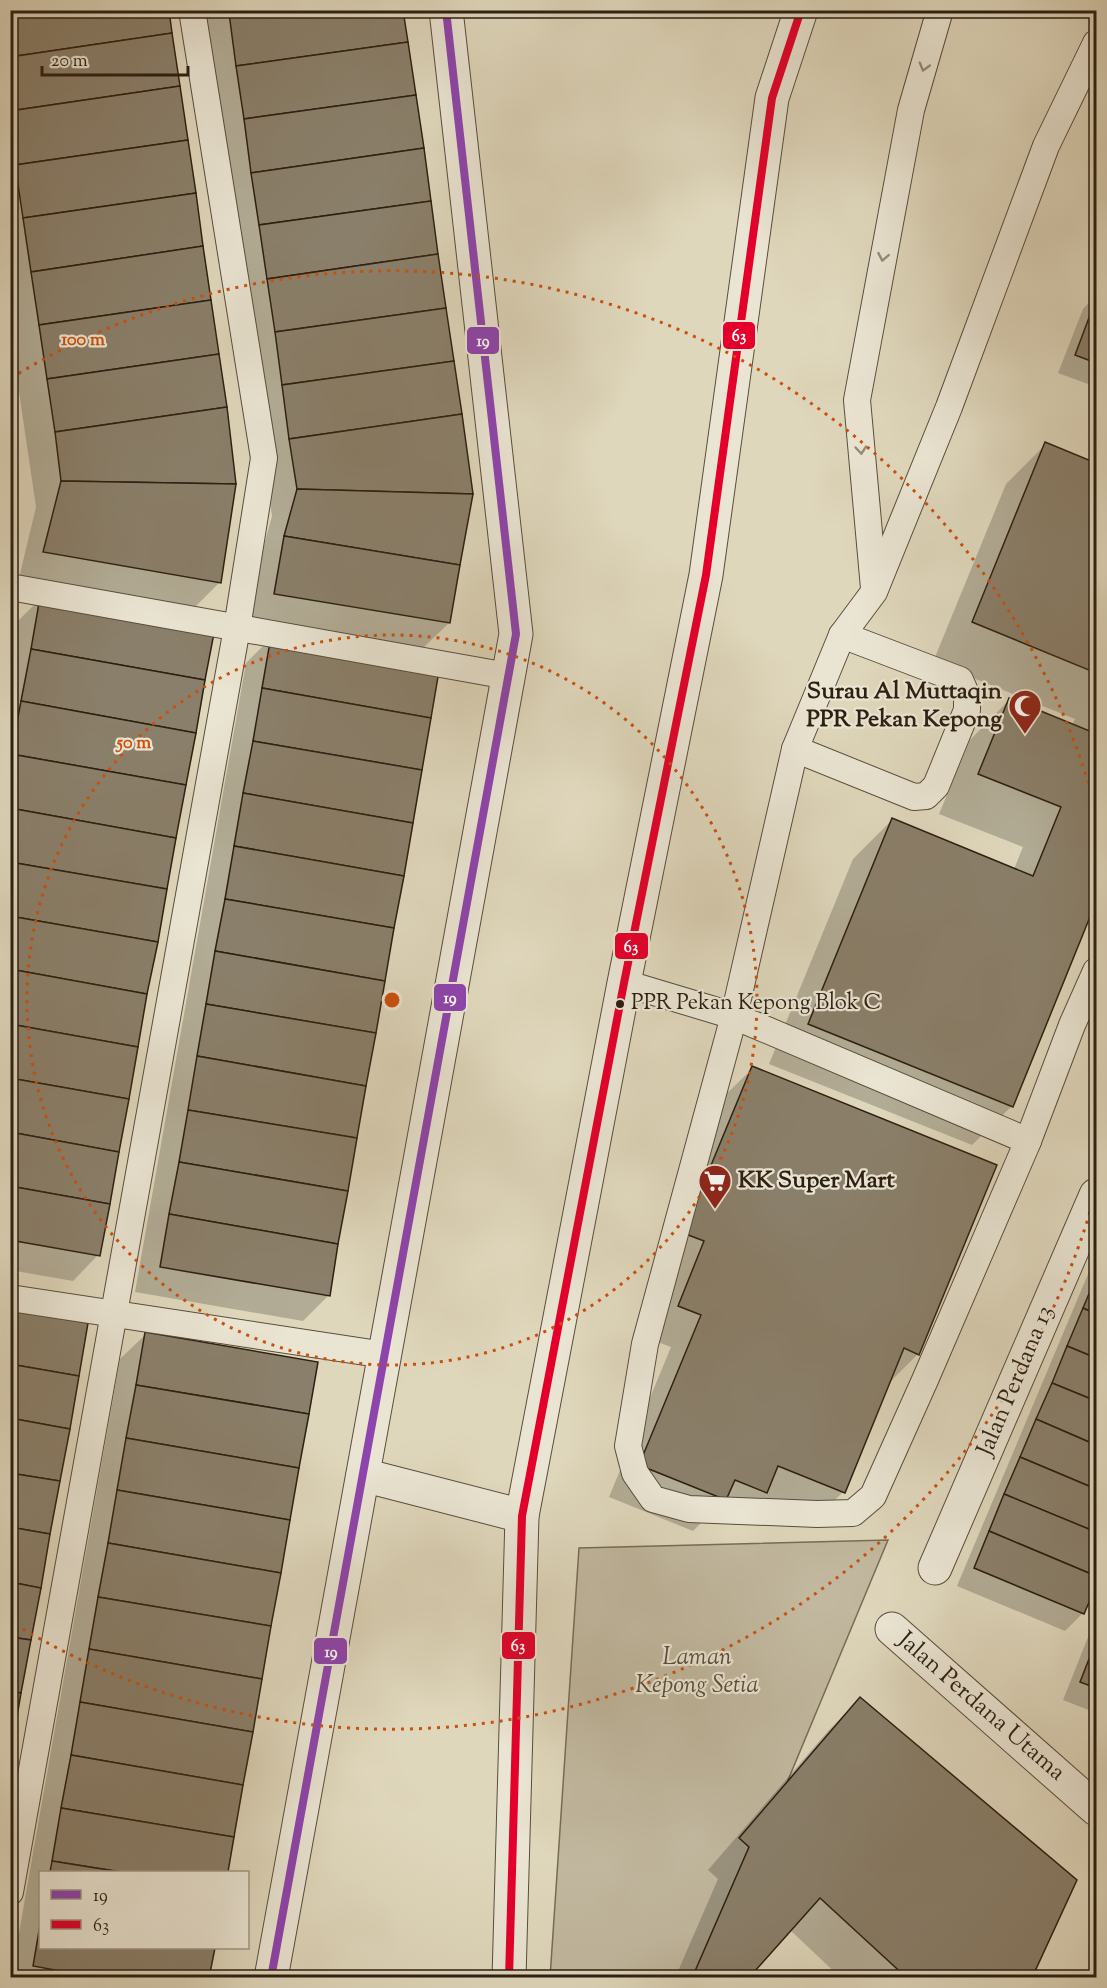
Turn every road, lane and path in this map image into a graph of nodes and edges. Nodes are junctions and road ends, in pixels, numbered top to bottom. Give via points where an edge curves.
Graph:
1 (192, 10) edge
2 (446, 10) edge
3 (801, 10) edge
4 (940, 10) edge
5 (1096, 43) edge
6 (10, 587) edge
7 (874, 592) junction
8 (237, 628) junction
9 (842, 635) junction
10 (508, 676) junction
11 (795, 749) junction
12 (1096, 971) edge
13 (624, 983) junction
14 (734, 1016) junction
15 (1028, 1142) junction
16 (1096, 1195) edge
17 (10, 1298) edge
18 (115, 1314) junction
19 (385, 1355) junction
20 (363, 1474) junction
21 (522, 1516) junction
22 (935, 1568) dead end
23 (892, 1629) dead end
24 (1096, 1809) edge
25 (10, 1892) edge
26 (271, 1977) edge
27 (509, 1977) edge

1 - 8 lane via 264,458
2 - 10 street via 516,634
3 - 13 street via 772,98 706,575
4 -> 7 lane via 911,110 857,400
5 - 7 lane via 1046,146 949,407
6 - 8 lane
7 - 9 lane
8 - 10 lane
8 - 18 lane
9 - 11 lane
9 - 11 lane via 960,680 967,696 967,710 936,786 926,796 914,797
10 - 19 street
11 - 14 lane
12 - 15 lane
13 - 14 lane
13 - 21 street
14 - 15 lane
14 - 15 lane via 645,1344 628,1446 635,1473 653,1499 689,1509 817,1514 853,1513 873,1496
16 - 22 street, Jalan Perdana 13
17 - 18 lane
18 - 19 lane
18 - 25 lane
19 - 20 street
20 - 21 street
20 - 26 street
21 - 27 street
23 - 24 street, Jalan Perdana Utama

